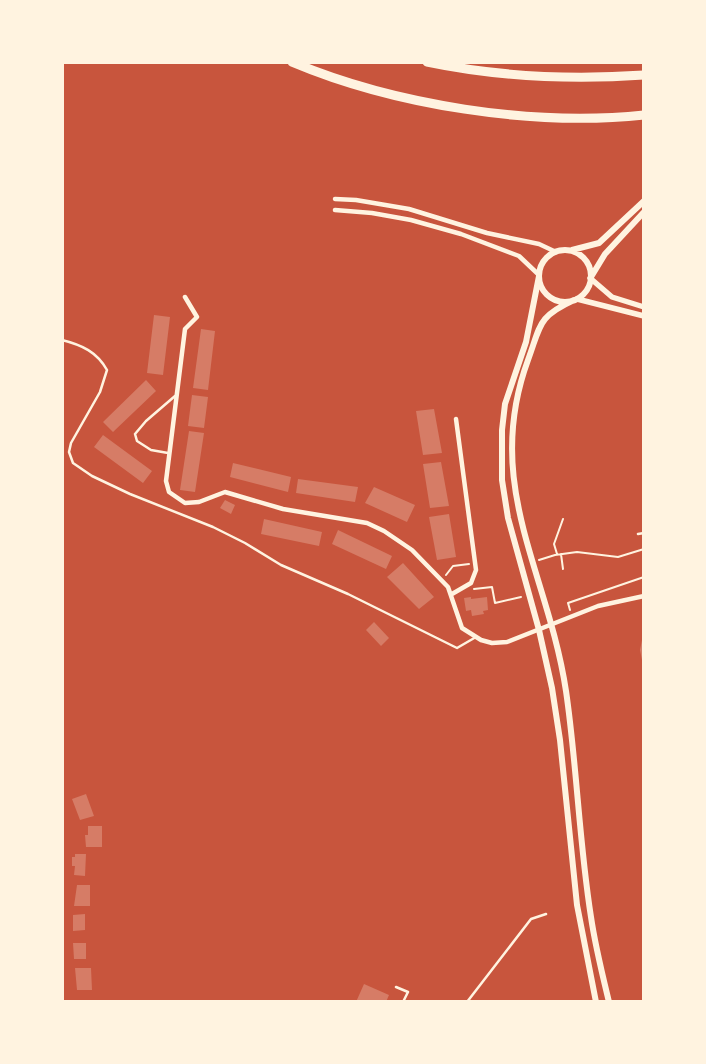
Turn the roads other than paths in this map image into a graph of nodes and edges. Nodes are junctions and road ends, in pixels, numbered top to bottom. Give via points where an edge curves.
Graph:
1 (292, 62) edge
2 (427, 62) edge
3 (644, 75) edge
4 (644, 115) edge
5 (335, 198) dead end
6 (644, 201) edge
7 (335, 210) dead end
8 (644, 212) edge
9 (568, 250) junction
10 (556, 252) junction
11 (539, 276) junction
12 (590, 278) junction
13 (185, 297) dead end
14 (575, 300) junction
15 (644, 307) edge
16 (644, 316) edge
17 (62, 340) edge
18 (177, 395) junction
19 (456, 420) dead end
20 (170, 454) junction
21 (644, 533) edge
22 (638, 534) dead end
23 (452, 594) junction
24 (644, 596) edge
25 (550, 625) junction
26 (540, 630) junction
27 (476, 637) junction
28 (546, 914) dead end
29 (396, 986) dead end
30 (403, 1002) edge
31 (467, 1002) edge
32 (596, 1002) edge
33 (610, 1002) edge

1 - 4 highway via 352,84 426,102 530,115
2 - 3 highway via 464,70 542,78
5 - 10 street via 410,209 487,233 539,244
6 - 9 main road via 599,243
7 - 11 street via 411,220 461,234 519,256
8 - 12 main road via 605,254
9 - 10 main road
9 - 12 main road via 582,257 590,269
10 - 11 main road via 543,261
11 - 14 main road via 544,292 550,298
11 - 26 main road via 526,342 505,404 500,459 508,518
12 - 14 main road via 586,291
12 - 15 street via 612,297
13 - 18 street via 197,317 185,329
14 - 16 street
14 - 25 main road via 549,313 538,329 519,387 511,439 517,510
17 - 27 lane via 90,349 107,370 100,392 71,443 69,452 75,466 124,491 213,527 281,566 348,594 457,648
18 - 20 street
18 - 20 lane via 146,421 136,434 142,445
19 - 23 street via 475,574 470,583
20 - 23 street via 167,488 181,501 199,502 225,492 283,509 367,524 397,538
21 - 22 lane
23 - 27 street via 458,622
24 - 25 street via 610,602
25 - 26 street
25 - 33 main road via 565,687 573,743 591,917
26 - 27 street via 500,643
26 - 32 main road via 560,740 577,905
28 - 31 lane via 531,919
29 - 30 lane via 408,992

